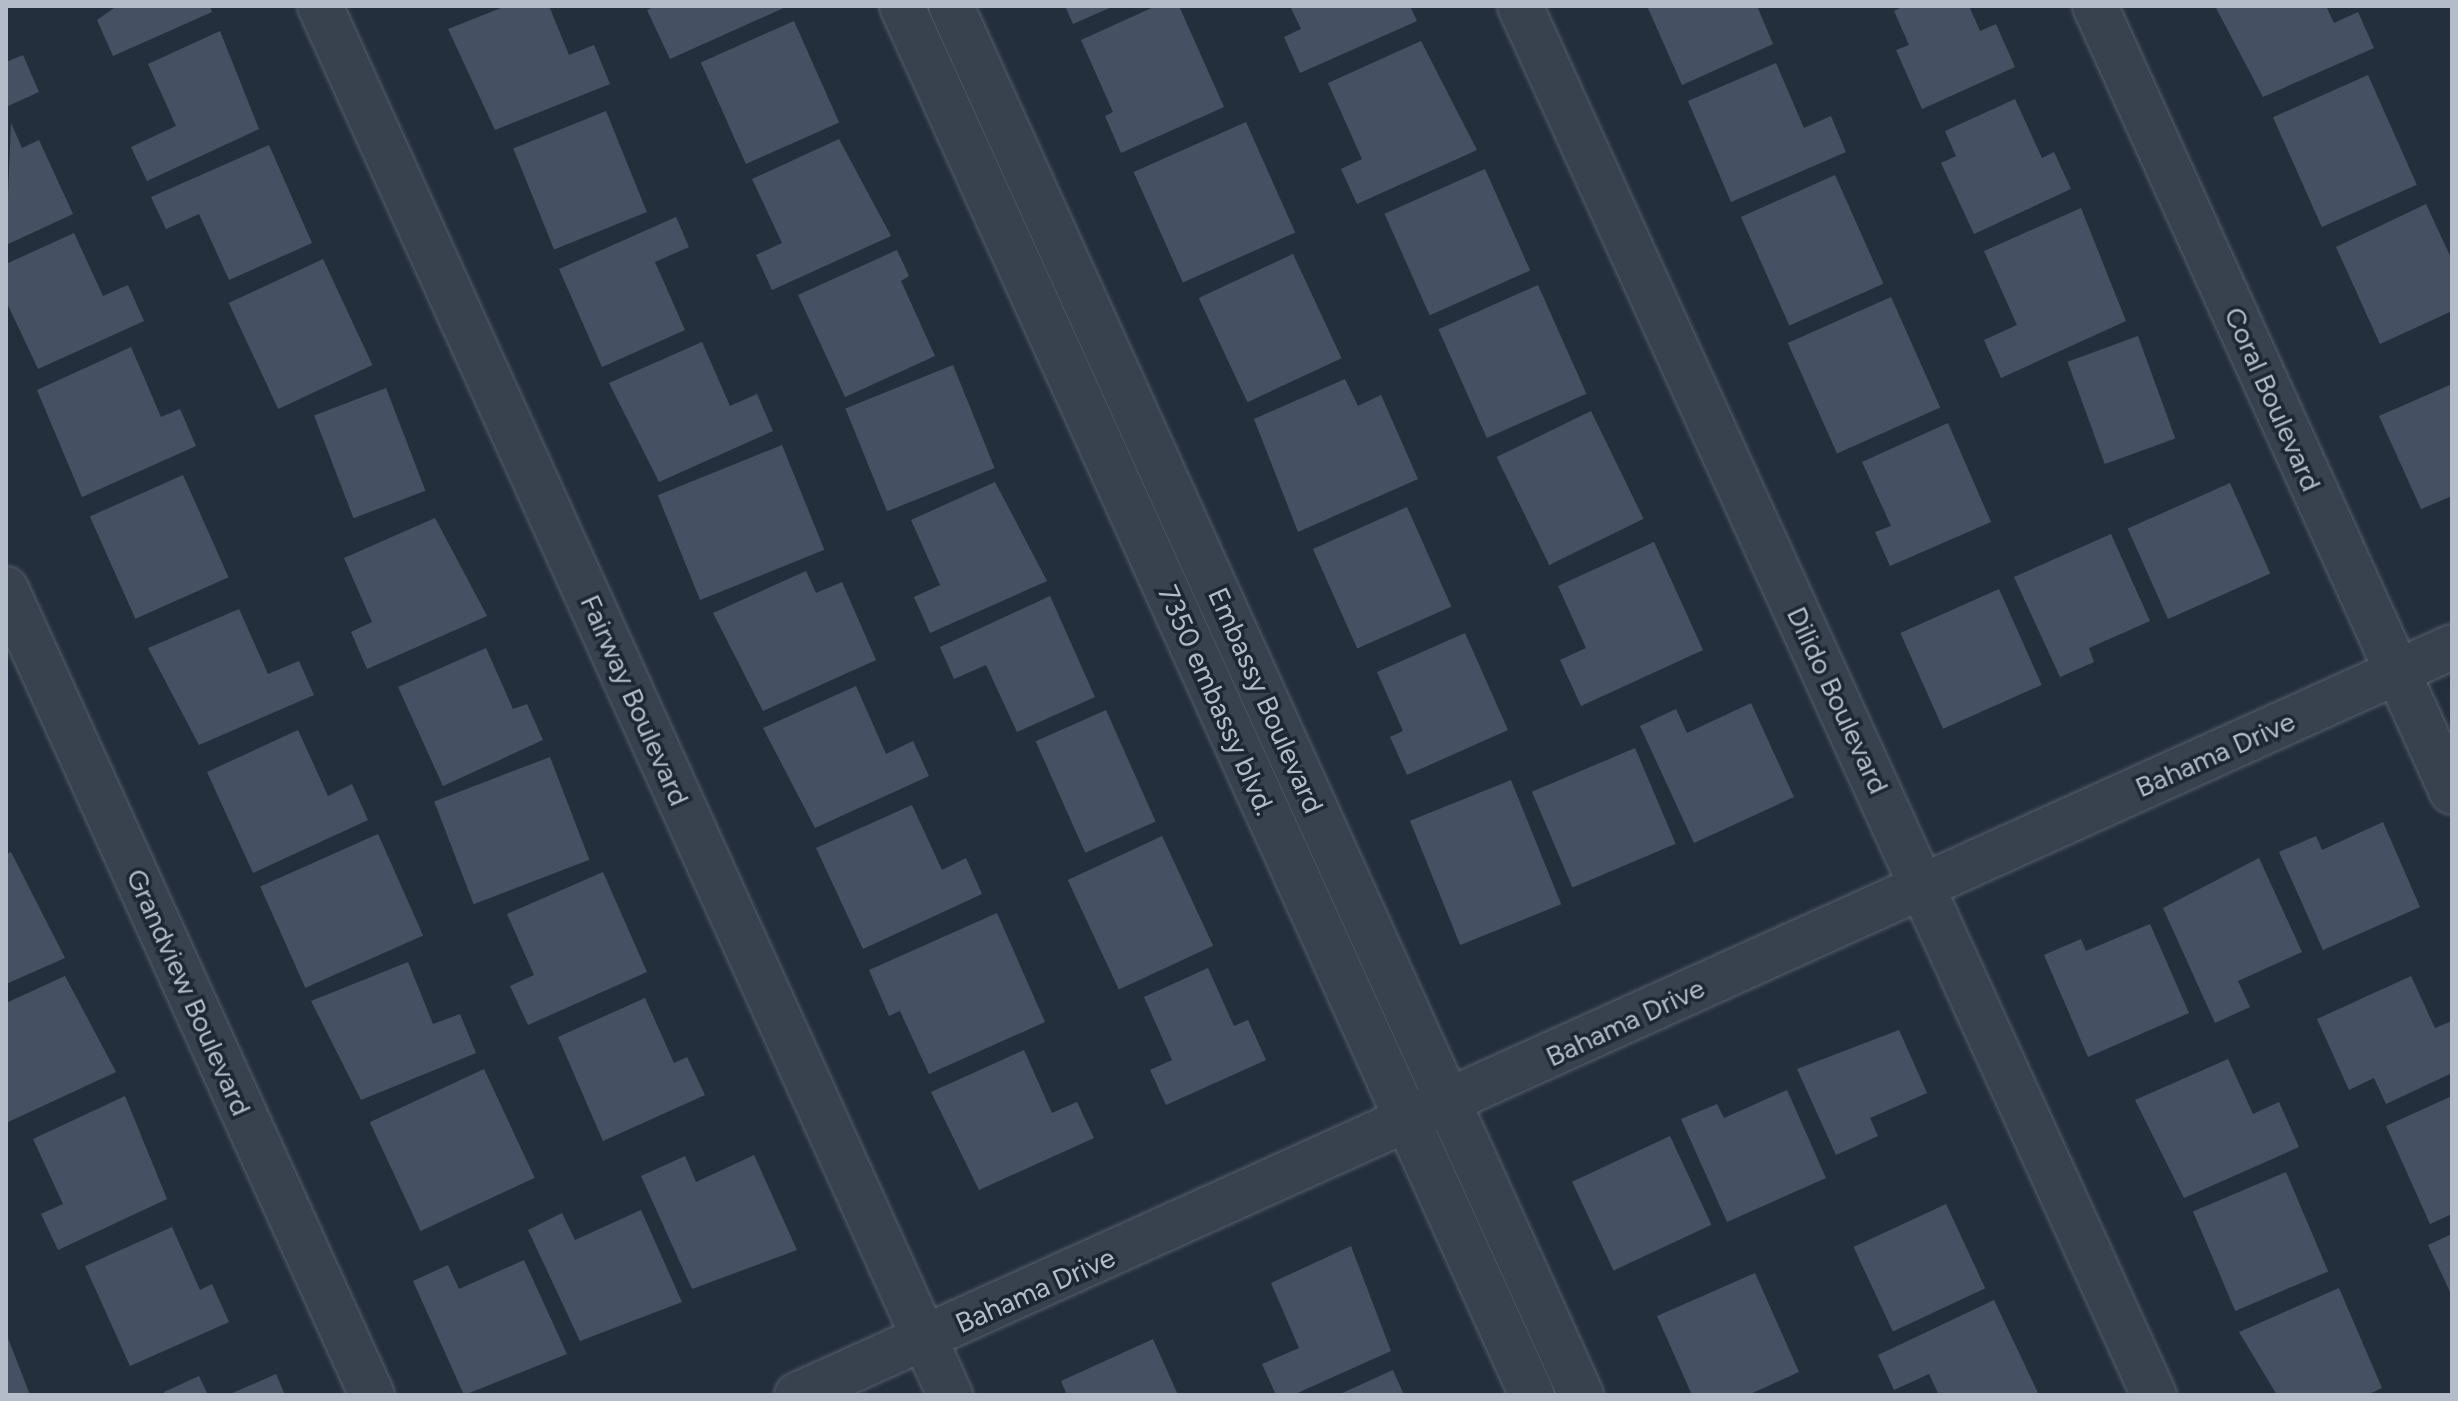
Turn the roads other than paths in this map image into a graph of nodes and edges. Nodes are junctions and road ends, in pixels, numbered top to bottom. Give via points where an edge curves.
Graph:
1 (320, 6) edge
2 (902, 6) edge
3 (951, 6) edge
4 (1520, 6) edge
5 (2095, 6) edge
6 (6, 589) edge
7 (2452, 647) edge
8 (2397, 672) junction
9 (2452, 792) edge
10 (1923, 886) junction
11 (1448, 1103) junction
12 (1408, 1121) junction
13 (925, 1339) junction
14 (372, 1395) edge
15 (797, 1395) edge
16 (950, 1395) edge
17 (1532, 1395) edge
18 (1581, 1395) edge
19 (2154, 1395) edge

1 - 13 street, Fairway Boulevard
2 - 12 street, 7350 embassy blvd.
3 - 11 street, Embassy Boulevard
4 - 10 street, Dilido Boulevard
5 - 8 street, Coral Boulevard
6 - 14 street, Grandview Boulevard
7 - 8 street, Bahama Drive
8 - 9 street, Coral Boulevard
8 - 10 street, Bahama Drive
10 - 11 street, Bahama Drive
10 - 19 street, Dilido Boulevard
11 - 12 street, Bahama Drive
11 - 18 street, Embassy Boulevard
12 - 13 street, Bahama Drive
12 - 17 street, 7350 embassy blvd.
13 - 15 street, Bahama Drive
13 - 16 street, Fairway Boulevard

